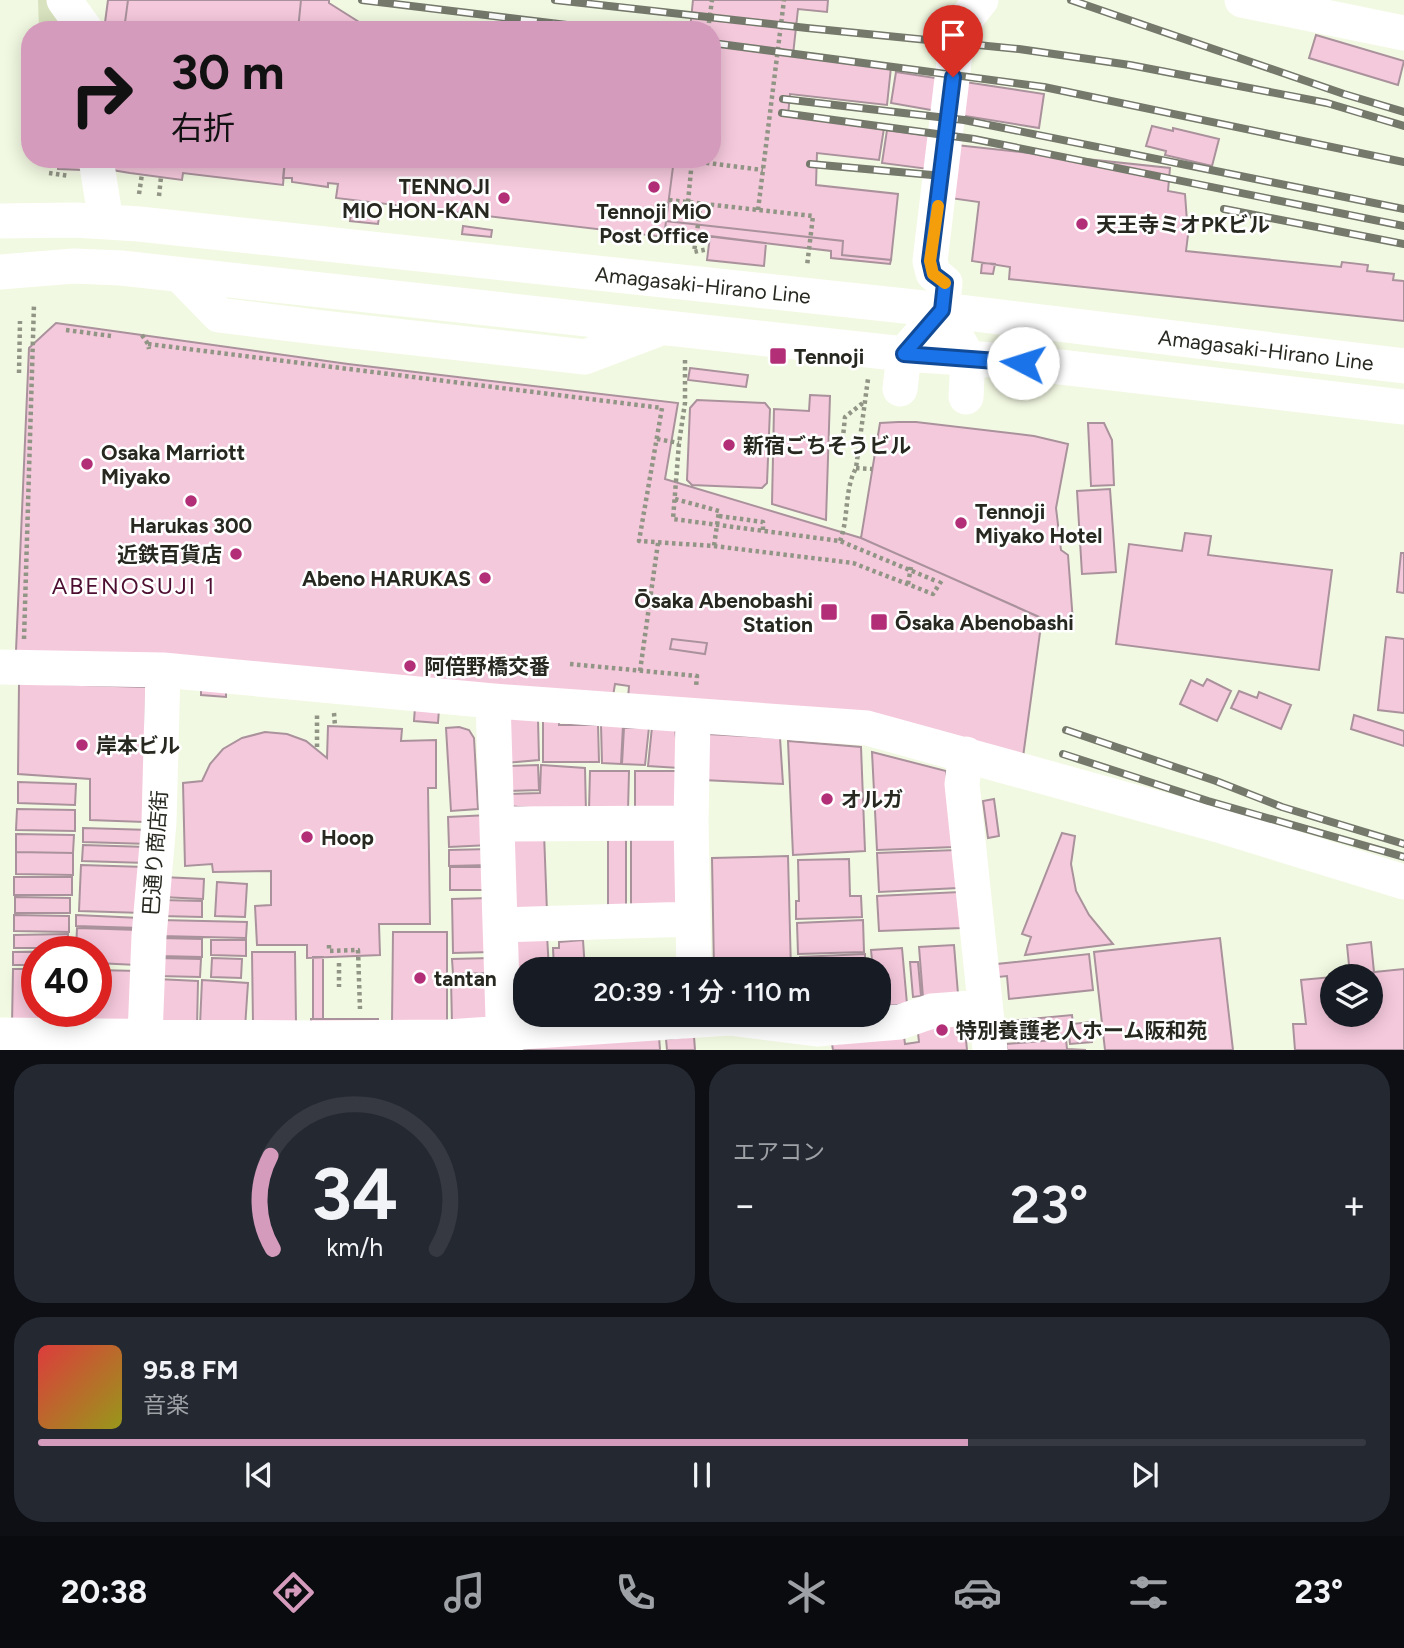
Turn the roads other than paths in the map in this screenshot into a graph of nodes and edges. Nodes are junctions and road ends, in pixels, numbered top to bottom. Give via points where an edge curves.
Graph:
1 (64, 0) edge
2 (981, 0) edge
3 (1243, 0) edge
4 (1288, 5) edge
5 (86, 19) edge
6 (1404, 33) edge
7 (97, 168) edge
8 (0, 221) edge
9 (106, 222) junction
10 (0, 272) edge
11 (180, 275) junction
12 (285, 286) junction
13 (943, 297) junction
14 (663, 328) junction
15 (345, 330) junction
16 (904, 354) junction
17 (968, 358) junction
18 (1404, 366) edge
19 (884, 384) road end
20 (967, 397) dead end
21 (1404, 407) edge
22 (12, 655) edge
23 (163, 670) junction
24 (493, 701) junction
25 (694, 716) junction
26 (965, 754) junction
27 (691, 823) junction
28 (498, 824) junction
29 (1404, 882) edge
30 (692, 919) junction
31 (502, 925) junction
32 (693, 957) edge
33 (985, 1007) junction
34 (891, 1023) edge
35 (569, 1027) edge
36 (801, 1027) edge
37 (841, 1027) edge
38 (0, 1035) edge
39 (145, 1036) junction
40 (504, 1042) edge
41 (290, 1044) edge
42 (990, 1049) edge

1 - 5 street
2 - 13 street via 958,29 930,261
3 - 4 street
4 - 6 street
7 - 9 street
8 - 9 street, Amagasaki-Hirano Line
9 - 13 street, Amagasaki-Hirano Line
10 - 11 street, Amagasaki-Hirano Line via 74,266
11 - 12 street, Amagasaki-Hirano Line
11 - 15 street via 219,314
12 - 14 street, Amagasaki-Hirano Line
12 - 15 street
13 - 16 street
13 - 17 street
13 - 18 street, Amagasaki-Hirano Line
14 - 15 street via 585,357
14 - 16 street, Amagasaki-Hirano Line
16 - 17 street, Amagasaki-Hirano Line
16 - 19 street
17 - 20 street
17 - 21 street, Amagasaki-Hirano Line
22 - 23 street
23 - 24 street
23 - 39 street, 巴通り商店街
24 - 25 street
24 - 28 street
25 - 26 street via 867,728
25 - 27 street
26 - 29 street
26 - 33 street via 962,784
27 - 28 street
27 - 30 street
28 - 31 street
30 - 31 street
30 - 32 street
31 - 40 street
33 - 34 street via 932,1011
33 - 42 street
35 - 40 street via 518,1031
36 - 37 street
38 - 39 street
39 - 41 street
40 - 41 street

